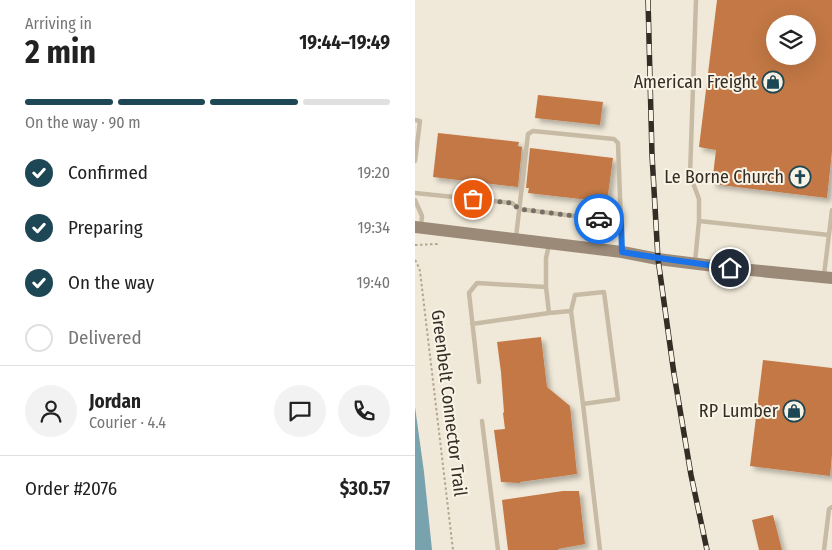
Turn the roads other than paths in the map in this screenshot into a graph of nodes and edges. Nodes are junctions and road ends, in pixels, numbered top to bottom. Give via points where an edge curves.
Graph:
1 (696, 0) edge
2 (415, 120) edge
3 (415, 161) edge
4 (415, 193) edge
5 (415, 200) edge
6 (519, 209) junction
7 (832, 210) edge
8 (699, 221) junction
9 (621, 222) junction
10 (418, 228) edge
11 (829, 235) junction
12 (515, 240) junction
13 (549, 244) junction
14 (622, 252) junction
15 (695, 263) junction
16 (828, 278) edge
17 (547, 287) junction
18 (571, 311) junction
19 (549, 313) junction
20 (472, 324) junction
21 (479, 382) dead end
22 (583, 404) junction
23 (482, 421) dead end
24 (832, 507) edge
25 (498, 550) edge
26 (601, 550) edge
27 (824, 550) edge

1 - 8 lane via 690,175 699,200
2 - 3 lane via 419,121
4 - 6 lane via 512,203
5 - 10 lane via 422,216
6 - 9 lane
6 - 9 lane via 528,134 533,131 614,139 618,143
6 - 12 lane
7 - 11 lane
8 - 11 lane
8 - 15 lane
9 - 14 lane
10 - 12 street
11 - 16 lane
12 - 13 street
13 - 14 street
13 - 17 lane
14 - 15 street
15 - 16 street
17 - 19 lane
17 - 20 lane via 477,283 469,294
18 - 19 lane
18 - 22 lane
18 - 22 lane via 575,295 604,292 618,399
19 - 20 lane
20 - 21 lane
22 - 26 lane
23 - 25 lane
24 - 27 lane via 829,509

